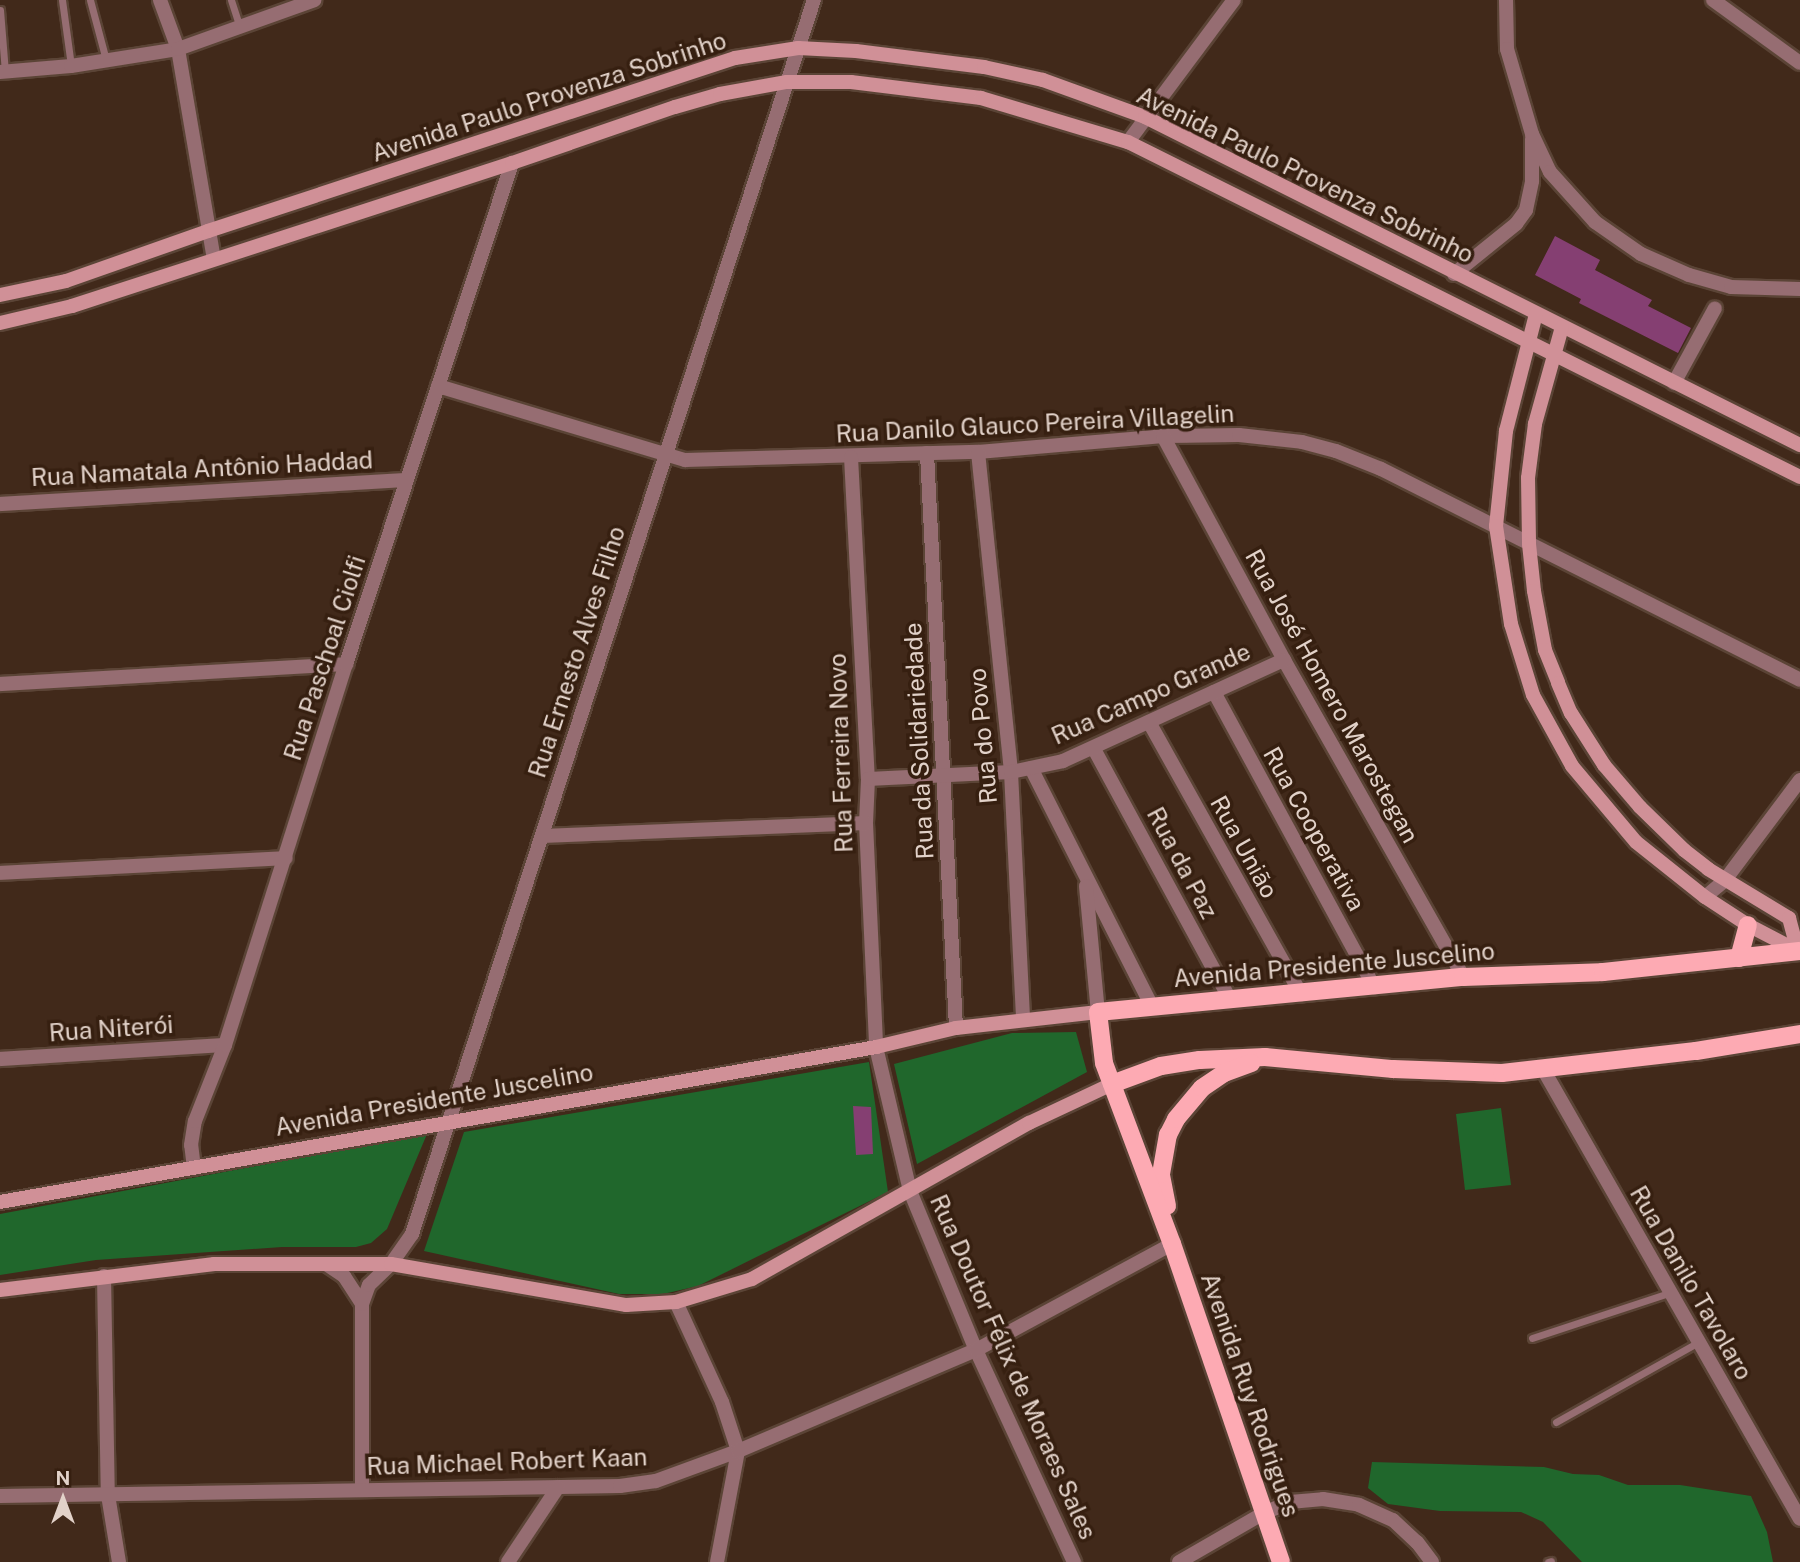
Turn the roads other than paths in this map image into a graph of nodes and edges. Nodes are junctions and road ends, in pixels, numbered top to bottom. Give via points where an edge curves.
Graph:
1 (62, 0) edge
2 (90, 0) edge
3 (160, 0) edge
4 (231, 0) edge
5 (814, 0) edge
6 (1234, 0) edge
7 (1506, 0) edge
8 (1713, 0) edge
9 (308, 1) edge
10 (0, 10) edge
11 (240, 27) junction
12 (798, 48) junction
13 (178, 49) junction
14 (107, 61) junction
15 (1800, 63) edge
16 (71, 66) junction
17 (3, 72) edge
18 (787, 82) junction
19 (1145, 117) junction
20 (1532, 134) junction
21 (1128, 142) junction
22 (512, 163) junction
23 (208, 231) junction
24 (214, 259) junction
25 (1454, 274) junction
26 (1800, 289) edge
27 (0, 295) edge
28 (1715, 308) dead end
29 (1536, 314) junction
30 (0, 323) edge
31 (1562, 327) junction
32 (1527, 339) junction
33 (1555, 353) junction
34 (1674, 383) junction
35 (438, 386) junction
36 (1163, 436) junction
37 (1800, 444) edge
38 (978, 452) junction
39 (927, 453) junction
40 (664, 455) junction
41 (850, 457) junction
42 (1800, 477) edge
43 (406, 480) junction
44 (0, 504) edge
45 (1496, 526) junction
46 (1528, 544) junction
47 (1284, 660) junction
48 (346, 664) junction
49 (1800, 680) edge
50 (0, 684) edge
51 (1214, 692) junction
52 (1149, 722) junction
53 (1094, 749) junction
54 (1031, 768) junction
55 (1011, 772) junction
56 (944, 775) junction
57 (868, 779) junction
58 (1800, 780) edge
59 (866, 823) junction
60 (543, 836) junction
61 (285, 858) junction
62 (0, 873) edge
63 (1085, 877) junction
64 (1725, 880) junction
65 (1706, 897) junction
66 (1748, 925) junction
67 (1800, 954) edge
68 (1739, 958) junction
69 (1463, 976) junction
70 (1374, 987) junction
71 (1301, 994) junction
72 (1230, 999) junction
73 (1151, 1005) junction
74 (1098, 1012) junction
75 (1023, 1018) junction
76 (956, 1028) junction
77 (1800, 1034) edge
78 (225, 1045) junction
79 (876, 1047) junction
80 (1265, 1057) junction
81 (0, 1059) edge
82 (1543, 1069) junction
83 (1112, 1084) junction
84 (449, 1121) junction
85 (194, 1168) junction
86 (910, 1191) junction
87 (0, 1202) edge
88 (1172, 1244) junction
89 (327, 1264) junction
90 (391, 1264) junction
91 (104, 1276) junction
92 (0, 1290) edge
93 (1669, 1293) junction
94 (676, 1303) junction
95 (362, 1304) junction
96 (1532, 1338) dead end
97 (1697, 1343) junction
98 (976, 1350) junction
99 (1556, 1422) dead end
100 (738, 1451) junction
101 (558, 1487) junction
102 (362, 1489) junction
103 (108, 1495) junction
104 (0, 1496) edge
105 (1264, 1513) junction
106 (1800, 1519) edge
107 (119, 1562) edge
108 (508, 1562) edge
109 (717, 1562) edge
110 (1074, 1562) edge
111 (1179, 1562) edge
112 (1281, 1562) edge
113 (1432, 1562) edge

1 - 16 lane
2 - 14 lane
3 - 13 street
4 - 11 lane
5 - 12 street, Rua Ernesto Alves Filho
6 - 19 street
7 - 20 street via 1507,49
8 - 15 street
9 - 11 street
10 - 17 lane
11 - 13 street
12 - 18 street, Rua Ernesto Alves Filho
12 - 19 main road, Avenida Paulo Provenza Sobrinho via 984,67 1043,80
12 - 23 main road, Avenida Paulo Provenza Sobrinho via 735,58
13 - 14 street
13 - 23 street
14 - 16 street
16 - 17 street
18 - 21 main road, Avenida Paulo Provenza Sobrinho via 851,82 981,98
18 - 22 main road, Avenida Paulo Provenza Sobrinho via 675,107
18 - 40 street, Rua Ernesto Alves Filho
19 - 21 street
19 - 25 main road, Avenida Paulo Provenza Sobrinho
20 - 25 street via 1532,181 1526,210 1516,224
20 - 26 street via 1550,172 1569,194 1595,222 1641,254 1731,287
21 - 32 main road, Avenida Paulo Provenza Sobrinho
22 - 24 main road, Avenida Paulo Provenza Sobrinho
22 - 35 street, Rua Paschoal Ciolfi
23 - 24 street
23 - 27 main road, Avenida Paulo Provenza Sobrinho via 66,281
24 - 30 main road, Avenida Paulo Provenza Sobrinho via 72,306
25 - 29 main road, Avenida Paulo Provenza Sobrinho
28 - 34 street
29 - 31 main road, Avenida Paulo Provenza Sobrinho
29 - 32 main road
31 - 33 main road
31 - 34 main road, Avenida Paulo Provenza Sobrinho
32 - 33 main road, Avenida Paulo Provenza Sobrinho
32 - 45 main road via 1506,431
33 - 42 main road, Avenida Paulo Provenza Sobrinho
33 - 46 main road via 1535,424 1528,478
34 - 37 main road, Avenida Paulo Provenza Sobrinho
35 - 40 street, Rua Danilo Glauco Pereira Villagelin
35 - 43 street, Rua Paschoal Ciolfi
36 - 38 street, Rua Danilo Glauco Pereira Villagelin
36 - 45 street, Rua Danilo Glauco Pereira Villagelin via 1239,435 1336,451
36 - 47 street, Rua José Homero Marostegan
38 - 39 street, Rua Danilo Glauco Pereira Villagelin
38 - 55 street, Rua do Povo
39 - 41 street, Rua Danilo Glauco Pereira Villagelin
39 - 56 street, Rua da Solidariedade
40 - 41 street, Rua Danilo Glauco Pereira Villagelin via 734,461
40 - 60 street, Rua Ernesto Alves Filho
41 - 57 street, Rua Ferreira Novo
43 - 44 street, Rua Namatala Antônio Haddad
43 - 48 street, Rua Paschoal Ciolfi
45 - 46 street, Rua Danilo Glauco Pereira Villagelin
45 - 65 main road via 1520,659 1544,719 1573,766 1636,842
46 - 49 street, Rua Danilo Glauco Pereira Villagelin
46 - 64 main road via 1545,650 1571,713 1604,765 1640,807 1684,850
47 - 51 street, Rua Campo Grande
47 - 69 street, Rua José Homero Marostegan
48 - 50 street
48 - 61 street, Rua Paschoal Ciolfi
51 - 52 street, Rua Campo Grande
51 - 70 street, Rua Cooperativa
52 - 53 street, Rua Campo Grande
52 - 71 street, Rua União
53 - 54 street, Rua Campo Grande
53 - 72 street, Rua da Paz
54 - 55 street, Rua Campo Grande
54 - 63 street, Rua do Povo
55 - 56 street, Rua Campo Grande
55 - 75 street, Rua do Povo
56 - 57 street, Rua Campo Grande
56 - 76 street, Rua da Solidariedade
57 - 59 street, Rua Ferreira Novo
58 - 64 street
59 - 60 street
59 - 79 street, Rua Ferreira Novo
60 - 84 street, Rua Ernesto Alves Filho
61 - 62 street
61 - 78 street, Rua Paschoal Ciolfi
63 - 73 street, Rua do Povo
63 - 74 street
64 - 65 street
64 - 67 main road via 1789,918
65 - 66 main road
66 - 67 main road
66 - 68 main road
67 - 68 main road, Avenida Presidente Juscelino
68 - 69 main road, Avenida Presidente Juscelino via 1603,972
69 - 70 main road, Avenida Presidente Juscelino
70 - 71 main road, Avenida Presidente Juscelino
71 - 72 main road, Avenida Presidente Juscelino
72 - 73 main road, Avenida Presidente Juscelino
73 - 74 main road, Avenida Presidente Juscelino
74 - 75 main road, Avenida Presidente Juscelino
74 - 83 main road, Avenida Ruy Rodrigues via 1104,1063
75 - 76 main road, Avenida Presidente Juscelino
76 - 79 main road, Avenida Presidente Juscelino
77 - 82 main road
78 - 81 street, Rua Niterói
78 - 85 street, Rua Paschoal Ciolfi via 195,1121 191,1144
79 - 84 main road, Avenida Presidente Juscelino
79 - 86 street
80 - 82 main road via 1438,1072
80 - 83 main road via 1160,1066
80 - 88 main road, Avenida Ruy Rodrigues via 1224,1073 1202,1088 1168,1135 1161,1174
82 - 93 street, Rua Danilo Tavolaro
83 - 86 main road via 1029,1123
83 - 88 main road, Avenida Ruy Rodrigues
84 - 85 main road, Avenida Presidente Juscelino
84 - 90 street, Rua Ernesto Alves Filho via 412,1234
85 - 87 main road, Avenida Presidente Juscelino
86 - 94 main road via 751,1279
86 - 98 street, Rua Doutor Félix de Moraes Sales
88 - 98 street, Rua Michael Robert Kaan
88 - 105 main road, Avenida Ruy Rodrigues
89 - 90 main road
89 - 91 main road via 214,1264
89 - 95 street via 344,1276
90 - 94 main road via 626,1305
90 - 95 street, Rua Ernesto Alves Filho via 369,1284
91 - 92 main road
91 - 103 street
93 - 96 lane
93 - 97 street, Rua Danilo Tavolaro
94 - 100 street via 722,1402
95 - 102 street
97 - 99 lane
97 - 106 street, Rua Danilo Tavolaro
98 - 100 street, Rua Michael Robert Kaan
98 - 110 street, Rua Doutor Félix de Moraes Sales
100 - 101 street, Rua Michael Robert Kaan via 656,1481
100 - 109 street
101 - 102 street, Rua Michael Robert Kaan
101 - 108 street
102 - 103 street, Rua Michael Robert Kaan
103 - 104 street, Rua Michael Robert Kaan
103 - 107 street
105 - 111 street
105 - 112 main road, Avenida Ruy Rodrigues
105 - 113 street via 1323,1499 1359,1505 1392,1520

